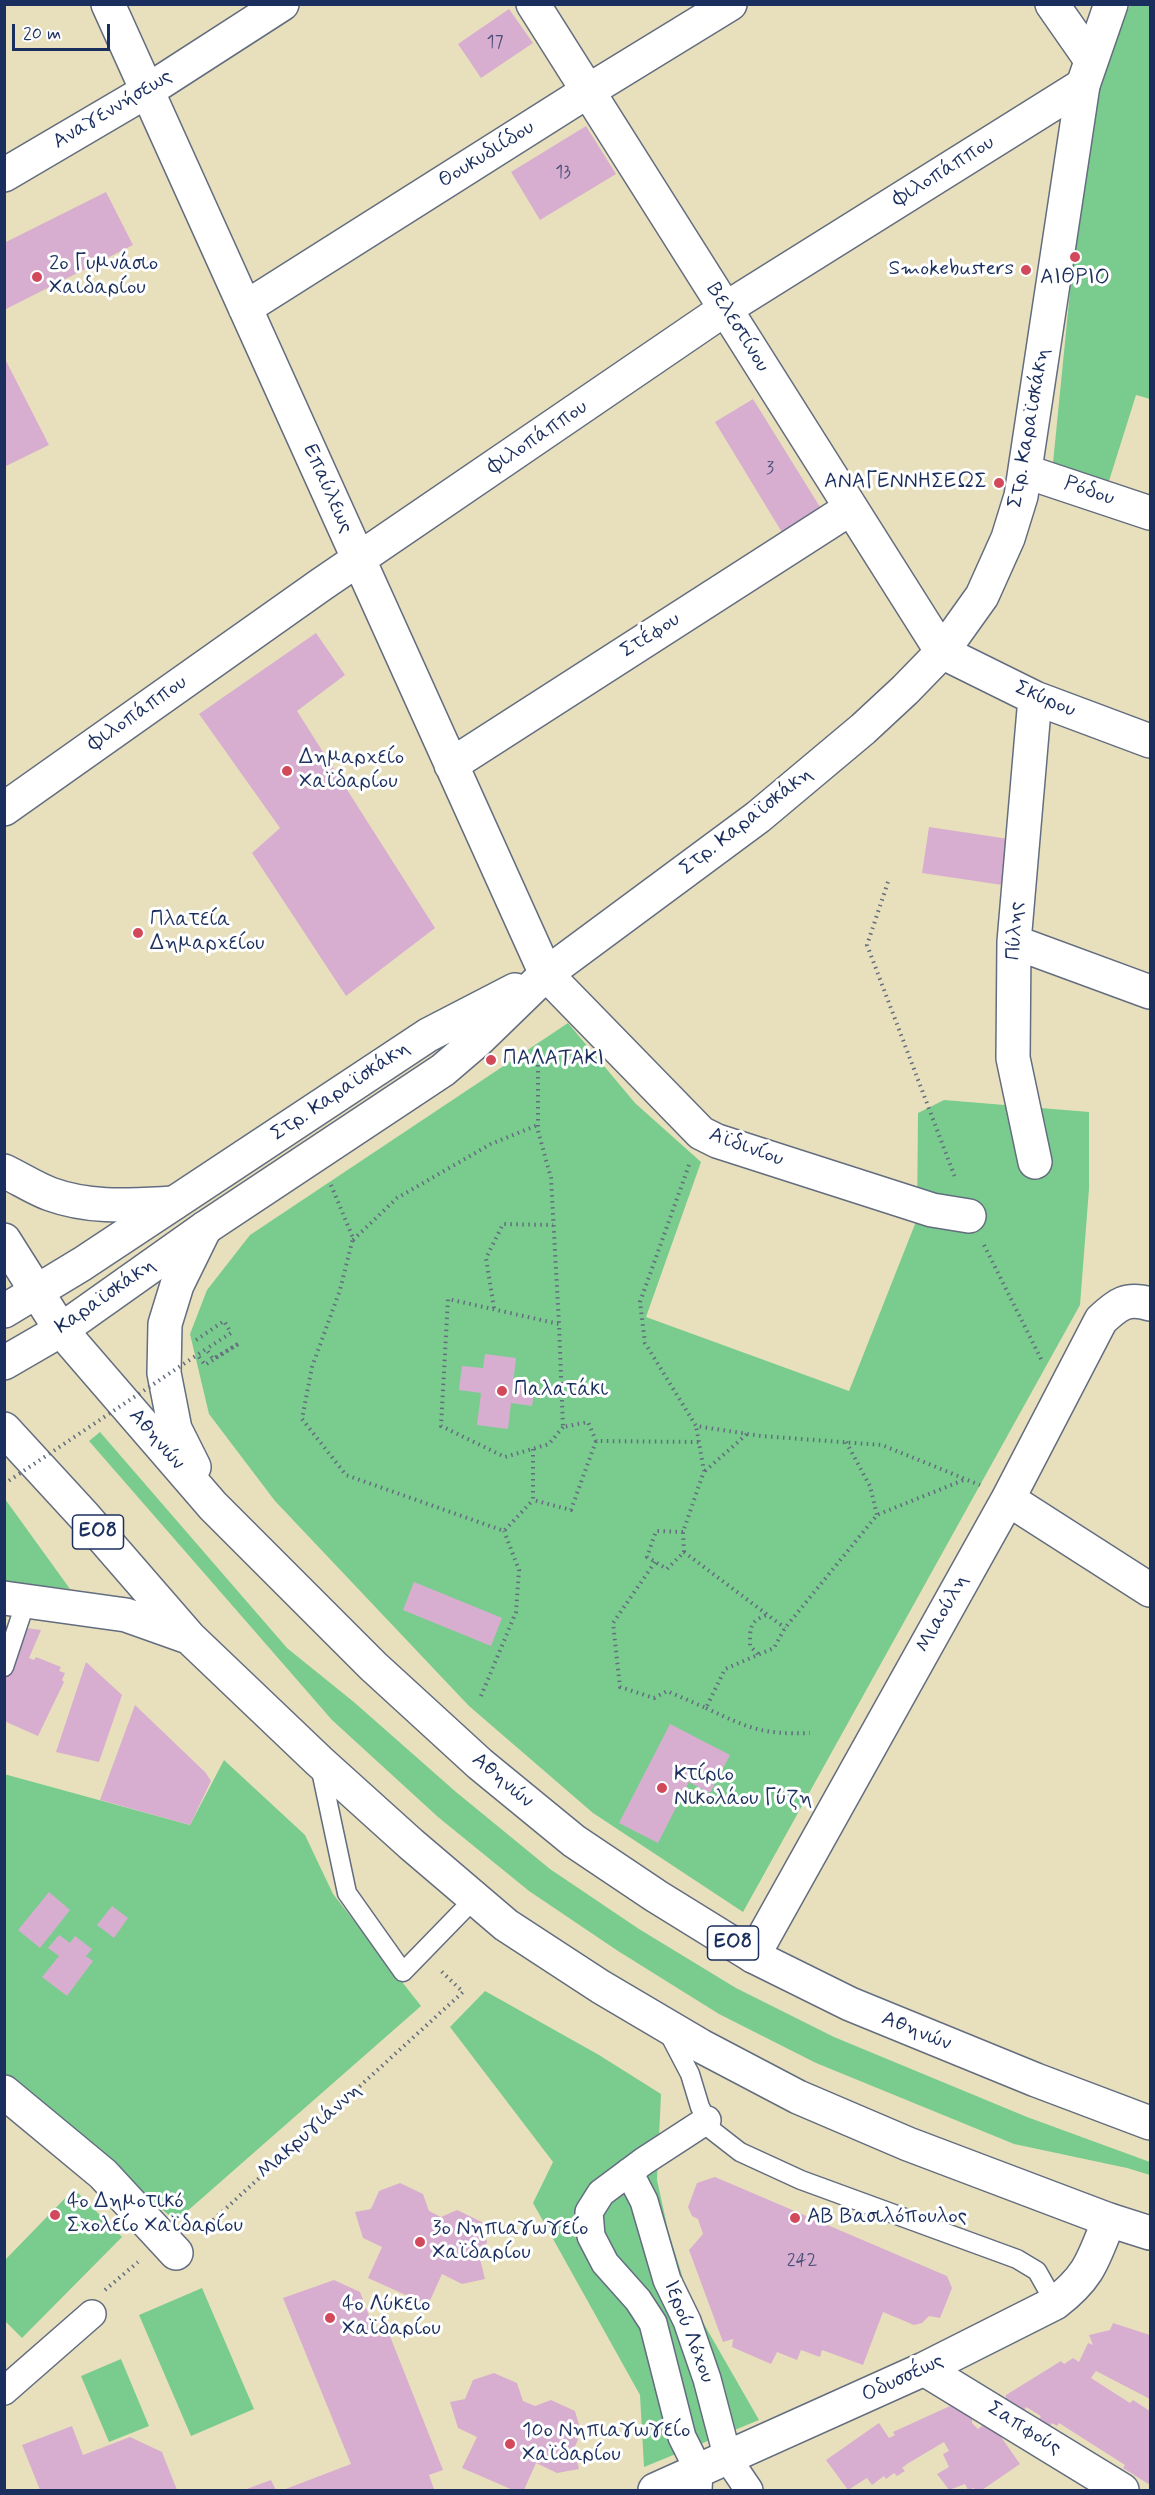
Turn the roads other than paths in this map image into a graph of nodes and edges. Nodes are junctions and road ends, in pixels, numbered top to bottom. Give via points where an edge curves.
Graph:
1 (108, 4) edge
2 (282, 4) edge
3 (533, 4) edge
4 (730, 4) edge
5 (1052, 4) edge
6 (1111, 4) edge
7 (1087, 72) junction
8 (147, 91) junction
9 (588, 91) junction
10 (4, 175) edge
11 (245, 308) junction
12 (725, 309) junction
13 (1027, 472) junction
14 (851, 508) junction
15 (1150, 513) edge
16 (359, 561) junction
17 (942, 652) junction
18 (1035, 698) junction
19 (1150, 741) edge
20 (451, 765) junction
21 (4, 809) edge
22 (1014, 942) junction
23 (546, 974) junction
24 (1150, 992) edge
25 (1035, 1162) dead end
26 (4, 1171) edge
27 (174, 1203) junction
28 (969, 1216) road end
29 (206, 1228) junction
30 (4, 1240) edge
31 (36, 1290) junction
32 (1150, 1304) edge
33 (4, 1311) edge
34 (61, 1330) junction
35 (4, 1363) edge
36 (4, 1429) edge
37 (1008, 1498) junction
38 (213, 1506) junction
39 (1150, 1590) edge
40 (16, 1599) edge
41 (190, 1638) junction
42 (4, 1666) edge
43 (320, 1761) junction
44 (475, 1898) junction
45 (753, 1956) junction
46 (663, 2024) junction
47 (4, 2092) edge
48 (707, 2120) junction
49 (1150, 2122) edge
50 (629, 2172) junction
51 (1109, 2220) junction
52 (1150, 2232) edge
53 (176, 2253) road end
54 (667, 2280) junction
55 (638, 2300) junction
56 (1055, 2303) junction
57 (92, 2314) road end
58 (924, 2370) junction
59 (4, 2391) edge
60 (708, 2474) edge
61 (655, 2490) edge
62 (749, 2490) edge
63 (1122, 2490) edge

1 - 8 main road, Επαύλεως
2 - 8 main road, Αναγεννήσεως
3 - 9 main road, Βελεστίνου
4 - 9 main road, Θουκυδιίδου
5 - 7 main road
6 - 7 main road, Στρ. Καραϊσκάκη
7 - 12 main road, Φιλοπάππου
7 - 13 main road, Στρ. Καραϊσκάκη via 1057,251
8 - 10 main road, Αναγεννήσεως
8 - 11 main road, Επαύλεως
9 - 11 main road, Θουκυδιίδου
9 - 12 main road, Βελεστίνου
11 - 16 main road, Επαύλεως
12 - 14 main road, Βελεστίνου
12 - 16 main road, Φιλοπάππου
13 - 15 main road, Ρόδου
13 - 17 main road, Στρ. Καραϊσκάκη via 994,572 982,596
14 - 17 main road, Βελεστίνου
14 - 20 main road, Στέφου
16 - 20 main road, Επαύλεως
16 - 21 main road, Φιλοπάππου
17 - 18 main road, Σκύρου
17 - 23 main road, Στρ. Καραϊσκάκη via 863,729 758,817
18 - 19 main road, Σκύρου
18 - 22 main road, Πύλης
20 - 23 main road, Επαύλεως
22 - 24 main road
22 - 25 main road, Πύλης via 1014,1058
23 - 27 main road, Στρ. Καραϊσκάκη via 428,1035
23 - 28 main road, Αϊδινίου via 701,1133 932,1210
23 - 29 main road, Στρ. Καραϊσκάκη via 443,1070
26 - 27 main road via 80,1203
27 - 31 main road, Καραϊσκάκη
29 - 34 main road, Καραϊσκάκη
29 - 38 main road via 177,1285 178,1334 164,1373 175,1429
30 - 31 main road, Αθηνών / ΕΟ8
31 - 33 main road, Καραϊσκάκη
31 - 34 main road, Αθηνών / ΕΟ8
32 - 37 main road, Μιαούλη via 1127,1300 1101,1320
34 - 35 main road, Καραϊσκάκη
34 - 38 main road, Αθηνών / ΕΟ8
36 - 41 main road, ΕΟ8
37 - 39 main road
37 - 45 main road, Μιαούλη
38 - 45 main road, Αθηνών / ΕΟ8 via 373,1666 480,1764 574,1841
40 - 41 main road via 126,1615
40 - 42 lane
41 - 43 main road, ΕΟ8
43 - 44 main road, ΕΟ8
43 - 44 lane via 347,1893 403,1972
44 - 46 main road, ΕΟ8 via 506,1925
45 - 49 main road, Αθηνών / ΕΟ8 via 850,2004
46 - 48 lane via 690,2074
46 - 51 main road, ΕΟ8 via 798,2097 908,2144
47 - 53 main road via 102,2175
48 - 50 street
48 - 56 lane via 713,2131 740,2152 801,2180 1017,2259 1037,2271
50 - 54 street, Ιερού Λόχου via 644,2202
50 - 55 street via 601,2193 589,2212 591,2236 605,2263
51 - 52 main road, ΕΟ8
51 - 56 main road, Οδυσσέως via 1089,2271
54 - 55 street
54 - 60 street, Ιερού Λόχου via 687,2321 707,2379
55 - 60 street via 653,2323 682,2437
56 - 58 main road, Οδυσσέως
57 - 59 street
58 - 60 main road, Οδυσσέως
58 - 63 main road, Σαπφούς
60 - 61 main road, Οδυσσέως
60 - 62 street, Ιερού Λόχου

